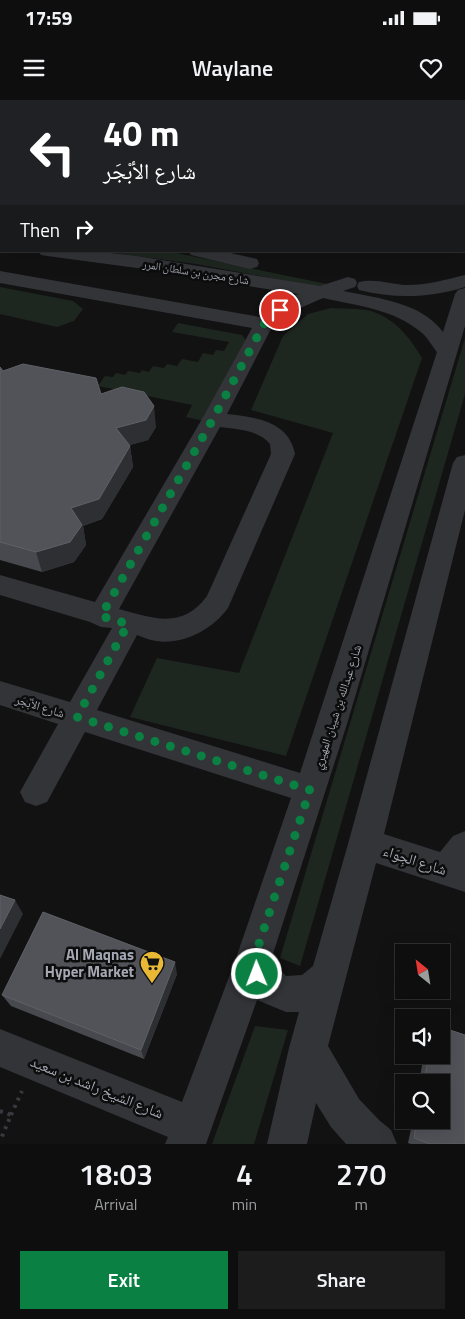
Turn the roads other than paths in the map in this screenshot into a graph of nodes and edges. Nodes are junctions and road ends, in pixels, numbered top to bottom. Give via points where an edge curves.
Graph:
1 (55, 252) edge
2 (202, 252) edge
3 (0, 277) edge
4 (465, 281) edge
5 (348, 283) junction
6 (322, 292) junction
7 (465, 294) edge
8 (264, 324) junction
9 (446, 352) junction
10 (213, 419) junction
11 (465, 463) edge
12 (0, 585) edge
13 (101, 616) junction
14 (128, 624) junction
15 (0, 693) edge
16 (77, 717) junction
17 (310, 790) junction
18 (36, 792) dead end
19 (364, 844) junction
20 (459, 865) edge
21 (253, 962) junction
22 (329, 976) junction
23 (0, 1048) edge
24 (308, 1048) junction
25 (189, 1136) edge
26 (287, 1144) edge
27 (377, 1144) edge

1 - 6 street, شارع مجرن بن سلطان المرر
2 - 5 street, شارع مجرن بن سلطان المرر
3 - 8 street
4 - 5 street, شارع مجرن بن سلطان المرر via 440,290 416,292
5 - 6 street
6 - 8 street via 280,310
6 - 9 street, شارع مجرن بن سلطان المرر via 391,307 406,314 431,330
7 - 9 street, شارع عبدالله بن شيبان المهيري
8 - 10 street
9 - 17 street, شارع عبدالله بن شيبان المهيري
10 - 13 street
10 - 14 street via 273,433 283,446 281,462 211,612 187,627 171,630
11 - 19 street
12 - 13 street
13 - 14 street
14 - 16 street
15 - 16 street, شارع الأبْجَر
16 - 17 street, شارع الأبْجَر
16 - 18 street
17 - 21 street, شارع عبدالله بن شيبان المهيري
19 - 20 street, شارع الجِوَاء
19 - 22 street
21 - 22 street via 257,974 267,986 279,993 307,993
21 - 25 street, شارع عبدالله بن شيبان المهيري
22 - 24 street
23 - 25 street, شارع الشيخ راشد بن سعيد
24 - 26 street
24 - 27 street via 335,1099 363,1135

